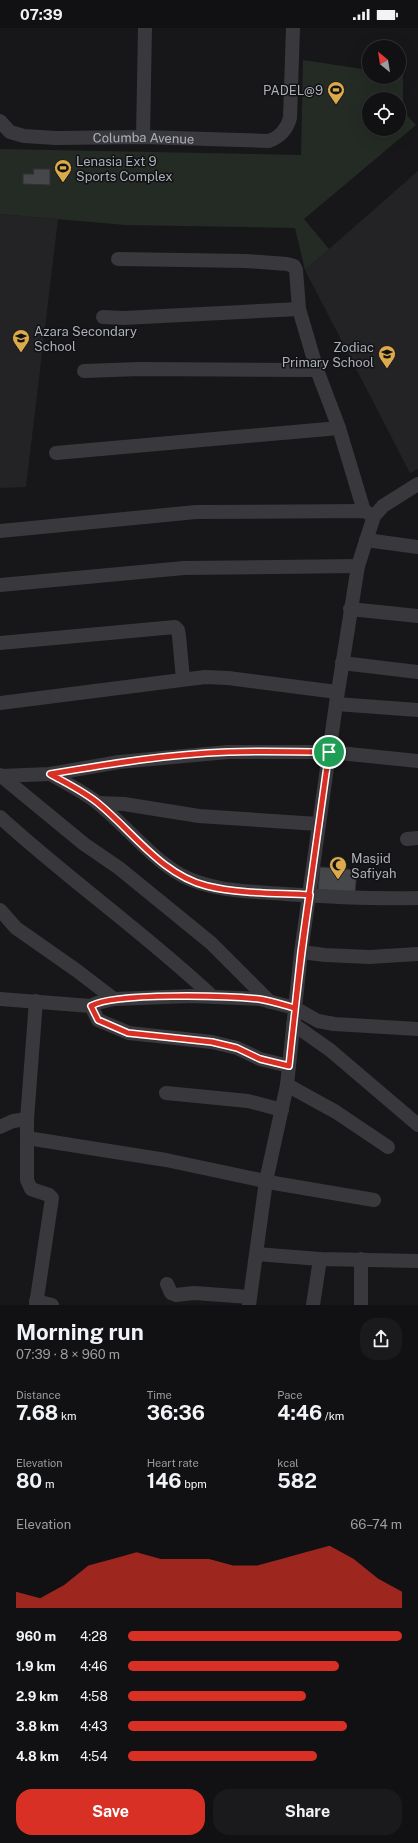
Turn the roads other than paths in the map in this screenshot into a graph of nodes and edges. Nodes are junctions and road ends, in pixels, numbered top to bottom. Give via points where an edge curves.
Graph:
1 (145, 28) edge
2 (293, 28) edge
3 (3, 125) edge
4 (143, 137) junction
5 (118, 259) dead end
6 (299, 309) junction
7 (103, 317) dead end
8 (317, 370) junction
9 (84, 371) dead end
10 (339, 428) junction
11 (56, 454) dead end
12 (417, 485) edge
13 (369, 514) junction
14 (0, 530) edge
15 (366, 540) junction
16 (418, 547) edge
17 (358, 566) junction
18 (0, 585) edge
19 (350, 609) junction
20 (418, 616) edge
21 (0, 643) edge
22 (342, 663) junction
23 (418, 672) edge
24 (183, 679) junction
25 (336, 698) junction
26 (0, 703) edge
27 (418, 710) edge
28 (329, 752) junction
29 (418, 761) edge
30 (50, 774) junction
31 (0, 776) edge
32 (98, 803) junction
33 (0, 817) edge
34 (318, 824) junction
35 (310, 895) junction
36 (418, 898) edge
37 (0, 910) edge
38 (301, 952) junction
39 (418, 954) edge
40 (213, 997) junction
41 (0, 999) edge
42 (114, 999) junction
43 (36, 1001) junction
44 (270, 1002) junction
45 (91, 1006) junction
46 (295, 1008) junction
47 (293, 1024) junction
48 (418, 1029) edge
49 (289, 1066) junction
50 (287, 1085) junction
51 (166, 1093) dead end
52 (282, 1110) junction
53 (27, 1119) junction
54 (418, 1125) edge
55 (0, 1127) edge
56 (27, 1138) junction
57 (388, 1147) dead end
58 (266, 1181) junction
59 (374, 1200) dead end
60 (256, 1254) junction
61 (320, 1259) junction
62 (361, 1259) junction
63 (418, 1261) edge
64 (167, 1284) dead end
65 (210, 1300) edge
66 (249, 1301) edge
67 (36, 1303) edge
68 (52, 1305) edge
69 (313, 1305) edge
70 (361, 1305) edge

1 - 4 street
2 - 4 street, Columba Avenue via 290,118 281,134 269,141
3 - 4 street, Columba Avenue via 16,134 56,138
5 - 6 street via 246,261 293,265 296,270
6 - 7 street
6 - 8 street
8 - 9 street
8 - 10 street
10 - 11 street
10 - 13 street
12 - 13 street
13 - 14 street via 196,512
13 - 15 street
15 - 16 street
15 - 17 street
17 - 18 street via 184,568
17 - 19 street
19 - 20 street
19 - 22 street
21 - 24 street via 175,627 180,636
22 - 23 street
22 - 25 street
24 - 25 street via 228,678
24 - 26 street
25 - 27 street
25 - 28 street
28 - 29 street
28 - 30 street via 198,754 119,762
28 - 34 street
30 - 31 street
30 - 32 street
31 - 44 street via 84,844 119,868 211,944
32 - 34 street via 124,804 199,816
32 - 35 street via 157,858 182,875 206,886
33 - 40 street via 84,890 181,967
34 - 35 street
35 - 36 street via 359,899
35 - 38 street
37 - 42 street via 16,928
38 - 39 street via 369,957
38 - 46 street
40 - 42 street
40 - 44 street via 260,999
41 - 43 street
42 - 45 street
43 - 45 street
43 - 53 street
44 - 46 street
45 - 49 street via 98,1020 128,1033 212,1042
46 - 47 street
46 - 48 street via 318,1021 334,1024
47 - 49 street
47 - 54 street via 330,1050
49 - 50 street
50 - 52 street
50 - 57 street via 336,1112
51 - 52 street via 248,1100
52 - 58 street
53 - 55 street via 13,1121
53 - 56 street
56 - 58 street via 166,1160
56 - 67 street via 27,1182 32,1189 52,1198
58 - 59 street
58 - 60 street
60 - 61 street
60 - 66 street
61 - 62 street
61 - 69 street
62 - 63 street
62 - 70 street
64 - 65 street via 171,1293 176,1295 194,1293
65 - 66 street
67 - 68 street

